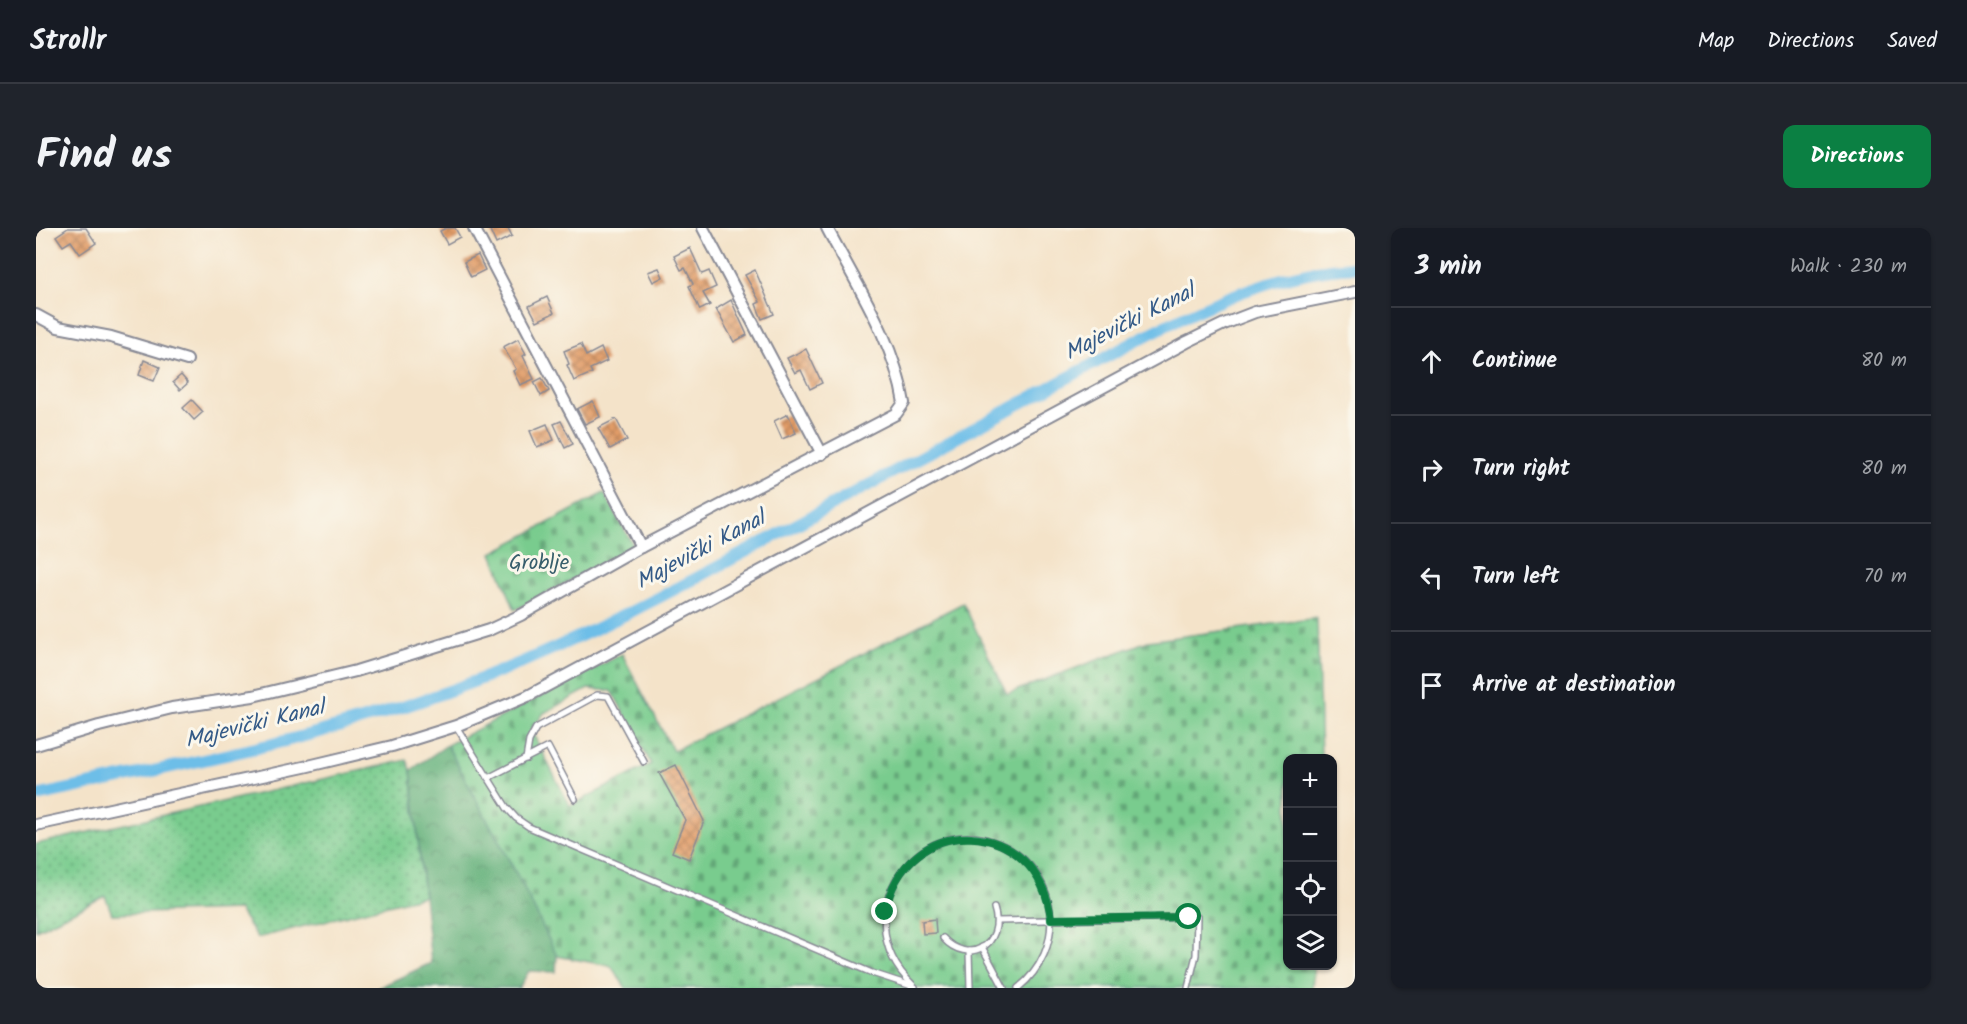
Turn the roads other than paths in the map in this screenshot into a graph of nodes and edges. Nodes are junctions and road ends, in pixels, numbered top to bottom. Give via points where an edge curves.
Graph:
1 (474, 228) edge
2 (703, 228) edge
3 (827, 228) edge
4 (1355, 292) edge
5 (36, 315) edge
6 (187, 360) dead end
7 (822, 454) junction
8 (640, 547) junction
9 (456, 726) junction
10 (36, 745) edge
11 (526, 759) junction
12 (644, 762) dead end
13 (488, 778) junction
14 (575, 798) dead end
15 (36, 825) edge
16 (994, 908) dead end
17 (1051, 919) junction
18 (997, 921) junction
19 (943, 938) dead end
20 (982, 947) junction
21 (969, 951) junction
22 (906, 986) edge
23 (916, 987) edge
24 (970, 988) edge
25 (1004, 988) edge
26 (1018, 988) edge
27 (1188, 988) edge

1 - 8 street
2 - 7 street
3 - 7 street via 883,334 901,382 904,403 896,414
4 - 9 street via 1255,312 1187,342 528,696
5 - 6 street via 58,327 111,337
7 - 8 street
8 - 10 street via 489,630 356,671 253,696 172,708
9 - 13 lane
9 - 15 street via 315,765
11 - 12 lane via 536,728 597,695 608,696
11 - 13 lane
11 - 14 lane via 548,747
13 - 22 lane via 507,808 529,827
16 - 18 lane
17 - 18 lane
17 - 23 lane via 1047,896 1036,874 1011,850 989,841 965,838 931,846 903,868 891,889 885,912 885,936 892,958
17 - 26 lane via 1044,954 1032,975
17 - 27 lane via 1197,917 1196,955
18 - 20 lane via 993,938
19 - 21 lane via 956,949
20 - 21 lane
20 - 25 lane
21 - 24 lane
22 - 23 lane

